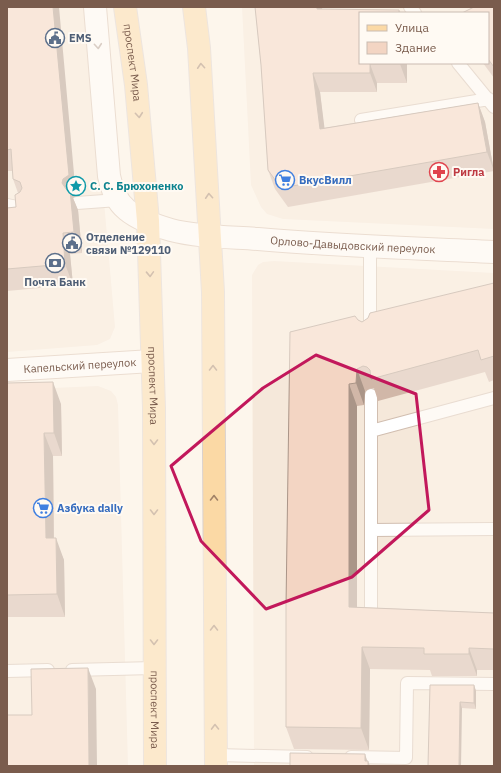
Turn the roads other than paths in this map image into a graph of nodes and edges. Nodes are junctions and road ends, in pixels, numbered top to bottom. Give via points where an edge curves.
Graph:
1 (95, 7) edge
2 (125, 7) edge
3 (194, 7) edge
4 (459, 64) edge
5 (491, 103) edge
6 (361, 120) dead end
7 (118, 200) junction
8 (77, 203) dead end
9 (7, 205) edge
10 (22, 208) edge
11 (148, 221) junction
12 (211, 235) junction
13 (370, 245) junction
14 (494, 252) edge
15 (370, 336) edge
16 (152, 361) junction
17 (7, 370) edge
18 (371, 395) edge
19 (494, 398) edge
20 (371, 432) junction
21 (494, 529) edge
22 (371, 530) junction
23 (371, 613) edge
24 (154, 668) junction
25 (7, 671) edge
26 (494, 684) edge
27 (318, 757) edge
28 (342, 757) edge
29 (216, 760) edge
30 (155, 766) edge

1 -> 7 street via 109,176
2 -> 11 main road, проспект Мира via 136,85
12 -> 3 main road via 200,48
4 - 5 lane
5 - 6 lane
7 - 8 lane
7 - 11 street, Орлово-Давыдовский переулок via 128,210
9 - 10 lane
11 - 12 street, Орлово-Давыдовский переулок via 172,230
11 -> 16 main road, проспект Мира
12 - 13 street, Орлово-Давыдовский переулок
29 -> 12 main road
13 - 14 street, Орлово-Давыдовский переулок
13 - 15 lane
16 - 17 street, Капельский переулок
16 -> 24 main road, проспект Мира
18 - 20 lane
19 - 20 lane
20 - 22 lane
21 - 22 lane
22 - 23 lane
24 - 25 lane
24 - 30 main road, проспект Мира
26 - 28 lane via 407,683 406,758
27 - 29 lane

